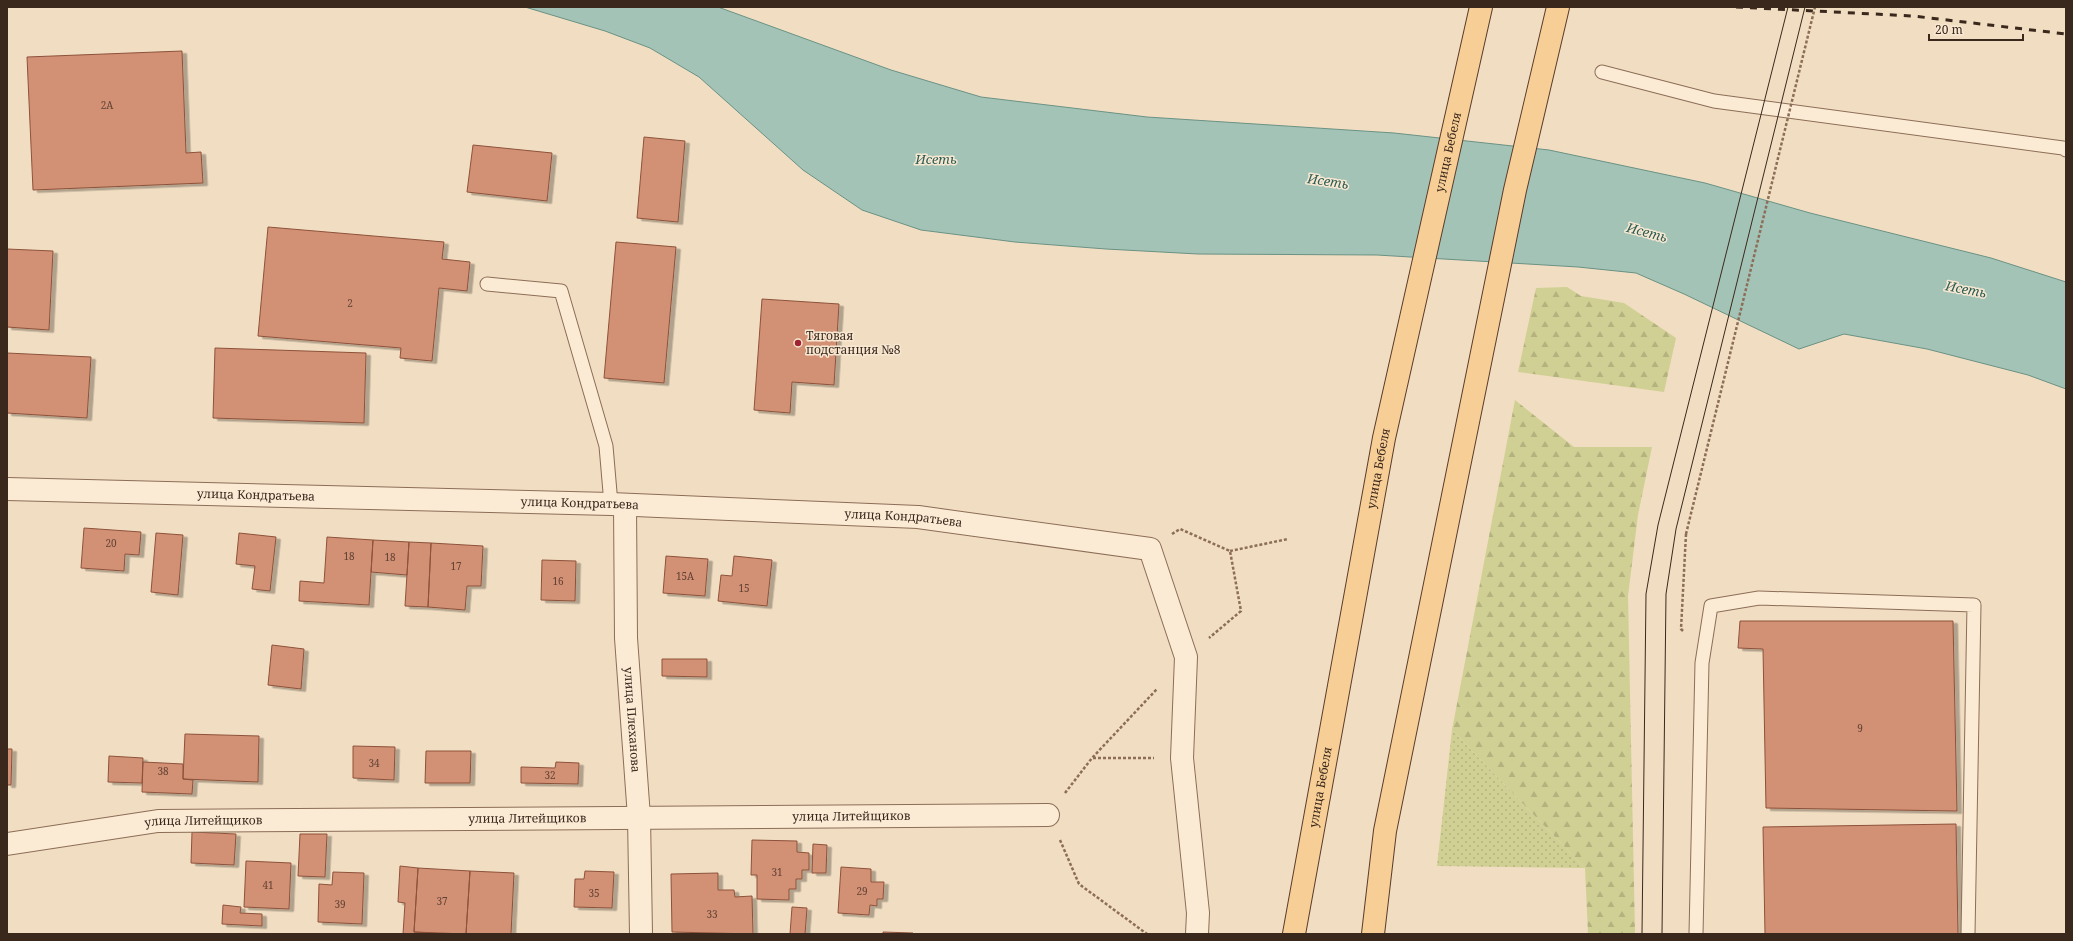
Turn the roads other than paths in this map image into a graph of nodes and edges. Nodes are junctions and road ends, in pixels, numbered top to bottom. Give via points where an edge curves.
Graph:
1 (1481, 7) edge
2 (1558, 7) edge
3 (1602, 72) dead end
4 (2066, 150) edge
5 (487, 284) dead end
6 (7, 490) edge
7 (618, 504) junction
8 (1048, 815) road end
9 (639, 817) junction
10 (7, 844) edge
11 (641, 934) edge
12 (1197, 934) edge
13 (1294, 934) edge
14 (1373, 934) edge
15 (1696, 934) edge
16 (1968, 934) edge

1 - 13 main road, улица Бебеля via 1384,438
2 - 14 main road via 1515,190 1385,831
3 - 4 lane via 1714,101
5 - 7 lane via 561,291 606,446
6 - 7 street, улица Кондратьева
7 - 9 street, улица Плеханова
7 - 12 street, улица Кондратьева via 918,517 1150,549 1186,657 1182,758 1198,913
8 - 9 street, улица Литейщиков
9 - 10 street, улица Литейщиков via 158,821
9 - 11 street, улица Плеханова
15 - 16 lane via 1702,662 1711,606 1759,598 1974,605

